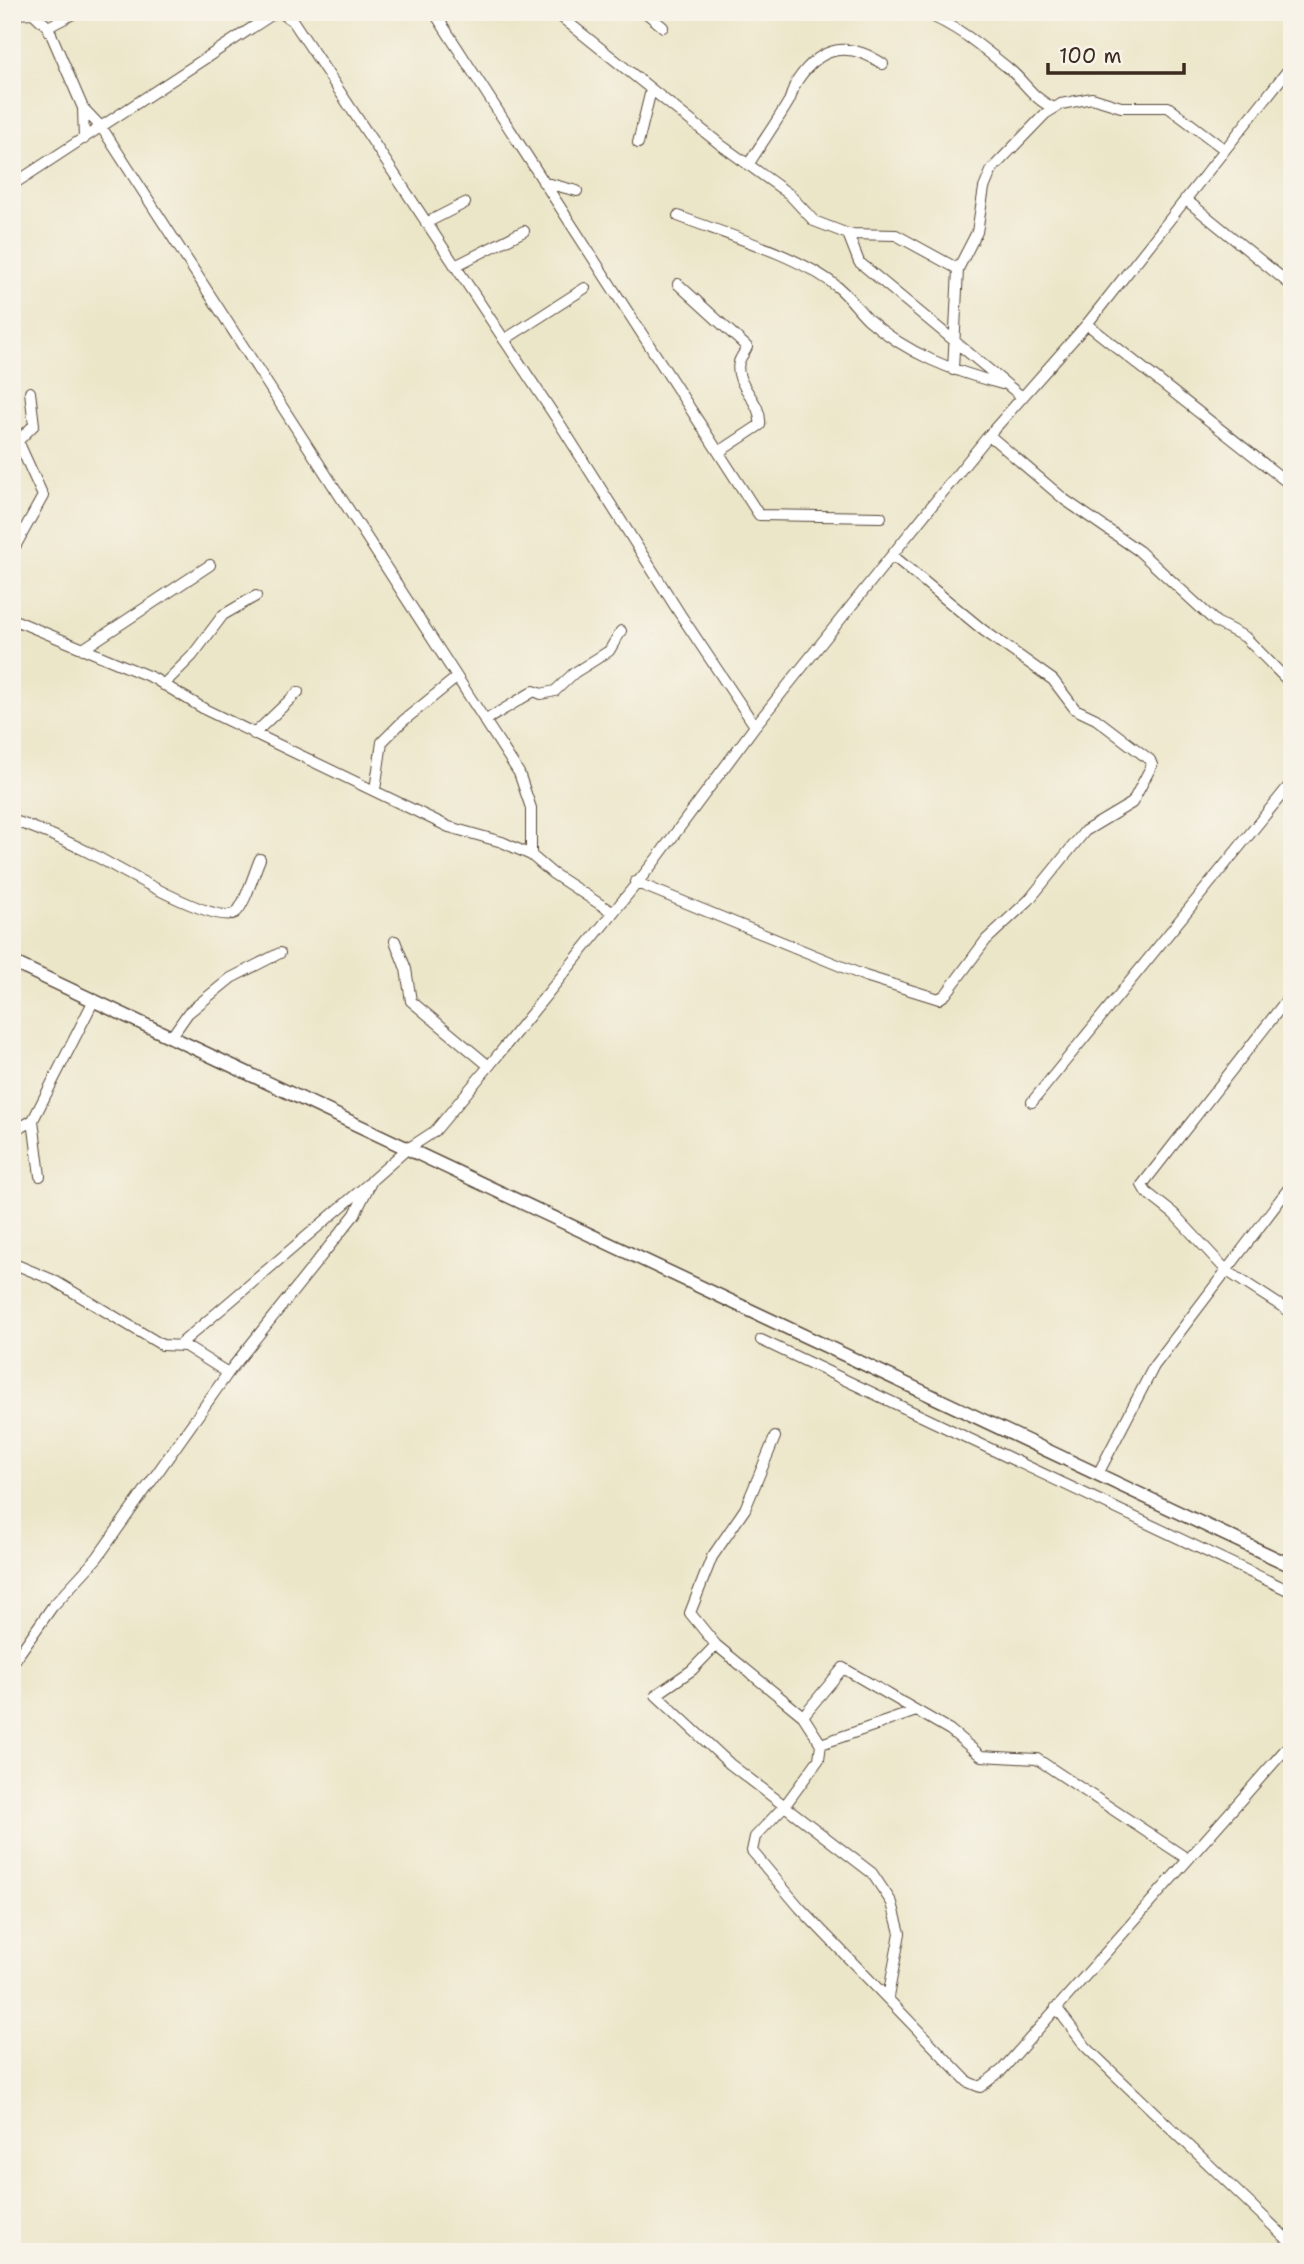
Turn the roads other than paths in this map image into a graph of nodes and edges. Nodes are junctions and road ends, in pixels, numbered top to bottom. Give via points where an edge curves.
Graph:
1 (77, 12) edge
2 (278, 12) edge
3 (434, 12) edge
4 (555, 12) edge
5 (645, 12) edge
6 (922, 12) edge
7 (12, 14) edge
8 (38, 14) edge
9 (48, 27) junction
10 (663, 27) dead end
11 (883, 64) dead end
12 (1292, 65) edge
13 (651, 90) junction
14 (83, 108) junction
15 (1054, 108) junction
16 (102, 128) junction
17 (84, 139) junction
18 (638, 143) dead end
19 (1224, 149) junction
20 (748, 165) junction
21 (542, 182) junction
22 (12, 185) edge
23 (577, 191) dead end
24 (1185, 199) junction
25 (465, 203) dead end
26 (678, 216) dead end
27 (426, 223) junction
28 (524, 231) dead end
29 (848, 234) junction
30 (455, 266) junction
31 (958, 269) junction
32 (678, 284) dead end
33 (1292, 286) edge
34 (585, 288) dead end
35 (1087, 324) junction
36 (504, 340) junction
37 (953, 342) junction
38 (953, 370) junction
39 (1006, 385) junction
40 (30, 392) dead end
41 (1022, 397) junction
42 (989, 435) junction
43 (719, 452) junction
44 (1292, 486) edge
45 (881, 517) dead end
46 (12, 552) edge
47 (892, 555) junction
48 (210, 565) dead end
49 (256, 596) dead end
50 (12, 619) edge
51 (621, 631) dead end
52 (83, 649) junction
53 (457, 678) junction
54 (163, 685) junction
55 (1292, 685) edge
56 (298, 692) dead end
57 (486, 720) junction
58 (755, 726) junction
59 (254, 734) junction
60 (1292, 782) edge
61 (375, 790) junction
62 (12, 820) edge
63 (531, 855) junction
64 (260, 859) dead end
65 (635, 882) junction
66 (612, 912) junction
67 (395, 941) dead end
68 (280, 953) dead end
69 (12, 962) edge
70 (1292, 993) edge
71 (94, 1000) junction
72 (172, 1036) junction
73 (489, 1066) junction
74 (1032, 1102) dead end
75 (33, 1119) junction
76 (12, 1123) edge
77 (406, 1150) junction
78 (40, 1176) dead end
79 (372, 1180) junction
80 (1292, 1184) edge
81 (12, 1263) edge
82 (1227, 1271) junction
83 (1292, 1312) edge
84 (761, 1340) dead end
85 (179, 1345) junction
86 (228, 1373) junction
87 (775, 1437) dead end
88 (1098, 1474) junction
89 (1292, 1566) edge
90 (1292, 1592) edge
91 (716, 1645) junction
92 (12, 1664) edge
93 (916, 1711) junction
94 (803, 1716) junction
95 (1292, 1742) edge
96 (821, 1744) junction
97 (786, 1804) junction
98 (1186, 1858) junction
99 (888, 1997) junction
100 (1056, 2007) junction
101 (1292, 2244) edge

1 - 9 street
2 - 16 street
2 - 27 street via 293,21
3 - 21 street
4 - 13 street
5 - 10 street
6 - 15 street via 968,35 1041,102
7 - 8 street
8 - 9 street
9 - 14 street
11 - 20 street via 852,48 841,47 822,57 797,82
12 - 19 street
13 - 18 street
13 - 20 street
14 - 16 street
14 - 17 street
15 - 19 street via 1092,98 1121,107 1167,107
15 - 31 street via 992,169 977,232
16 - 17 street
16 - 53 street
17 - 22 street
19 - 24 street
20 - 29 street via 789,194 814,221
21 - 23 street
21 - 43 street
24 - 33 street
24 - 35 street
25 - 27 street
26 - 38 street via 775,254 835,284 888,334 921,357
27 - 30 street
28 - 30 street
29 - 31 street via 896,234
29 - 37 street via 859,262
30 - 36 street
31 - 37 street
32 - 43 street via 747,346 739,370 759,407 760,425
34 - 36 street
35 - 41 street
35 - 44 street
36 - 58 street
37 - 38 street
37 - 39 street
38 - 39 street
39 - 41 street
40 - 46 street via 34,425 18,441 43,496
41 - 42 street
42 - 47 street
42 - 55 street via 1065,500 1139,551 1216,622 1245,637
43 - 45 street via 759,515
47 - 58 street
47 - 65 street via 1053,680 1075,709 1096,719 1150,760 1152,765 1137,796 1085,831 939,999 865,976
48 - 52 street
49 - 54 street via 223,615
50 - 52 street
51 - 57 street via 609,651 555,691 541,695 534,691
52 - 54 street
53 - 57 street
53 - 61 street via 382,743
54 - 59 street
56 - 59 street
57 - 63 street via 520,773 531,808
58 - 65 street
59 - 61 street
60 - 74 street
61 - 63 street via 449,827
62 - 64 street via 177,899 225,915 241,907
63 - 66 street
65 - 66 street
66 - 73 street
67 - 73 street via 411,1001
68 - 72 street via 232,978 188,1013
69 - 71 street
70 - 82 street via 1142,1185
71 - 72 street
71 - 75 street
72 - 77 street
73 - 77 street via 435,1131
75 - 76 street via 23,1126
75 - 78 street
77 - 79 street
77 - 88 street
79 - 85 street
79 - 86 street via 355,1214
80 - 82 street
81 - 85 street via 53,1280 162,1345
82 - 83 street
82 - 88 street via 1154,1366
84 - 90 street
85 - 86 street
86 - 92 street via 97,1558 52,1607
87 - 91 street via 745,1509 712,1557 690,1613
88 - 89 street
91 - 94 street
91 - 97 street via 692,1670 656,1695 730,1764
93 - 94 street via 843,1668
93 - 96 street
93 - 98 street via 950,1730 981,1756 1037,1759
94 - 96 street
95 - 98 street
96 - 97 street via 819,1759
97 - 99 street via 873,1873 892,1903 900,1933
97 - 99 street via 751,1841 754,1855
98 - 100 street
99 - 100 street via 968,2082 980,2087 1002,2070
100 - 101 street via 1086,2047

